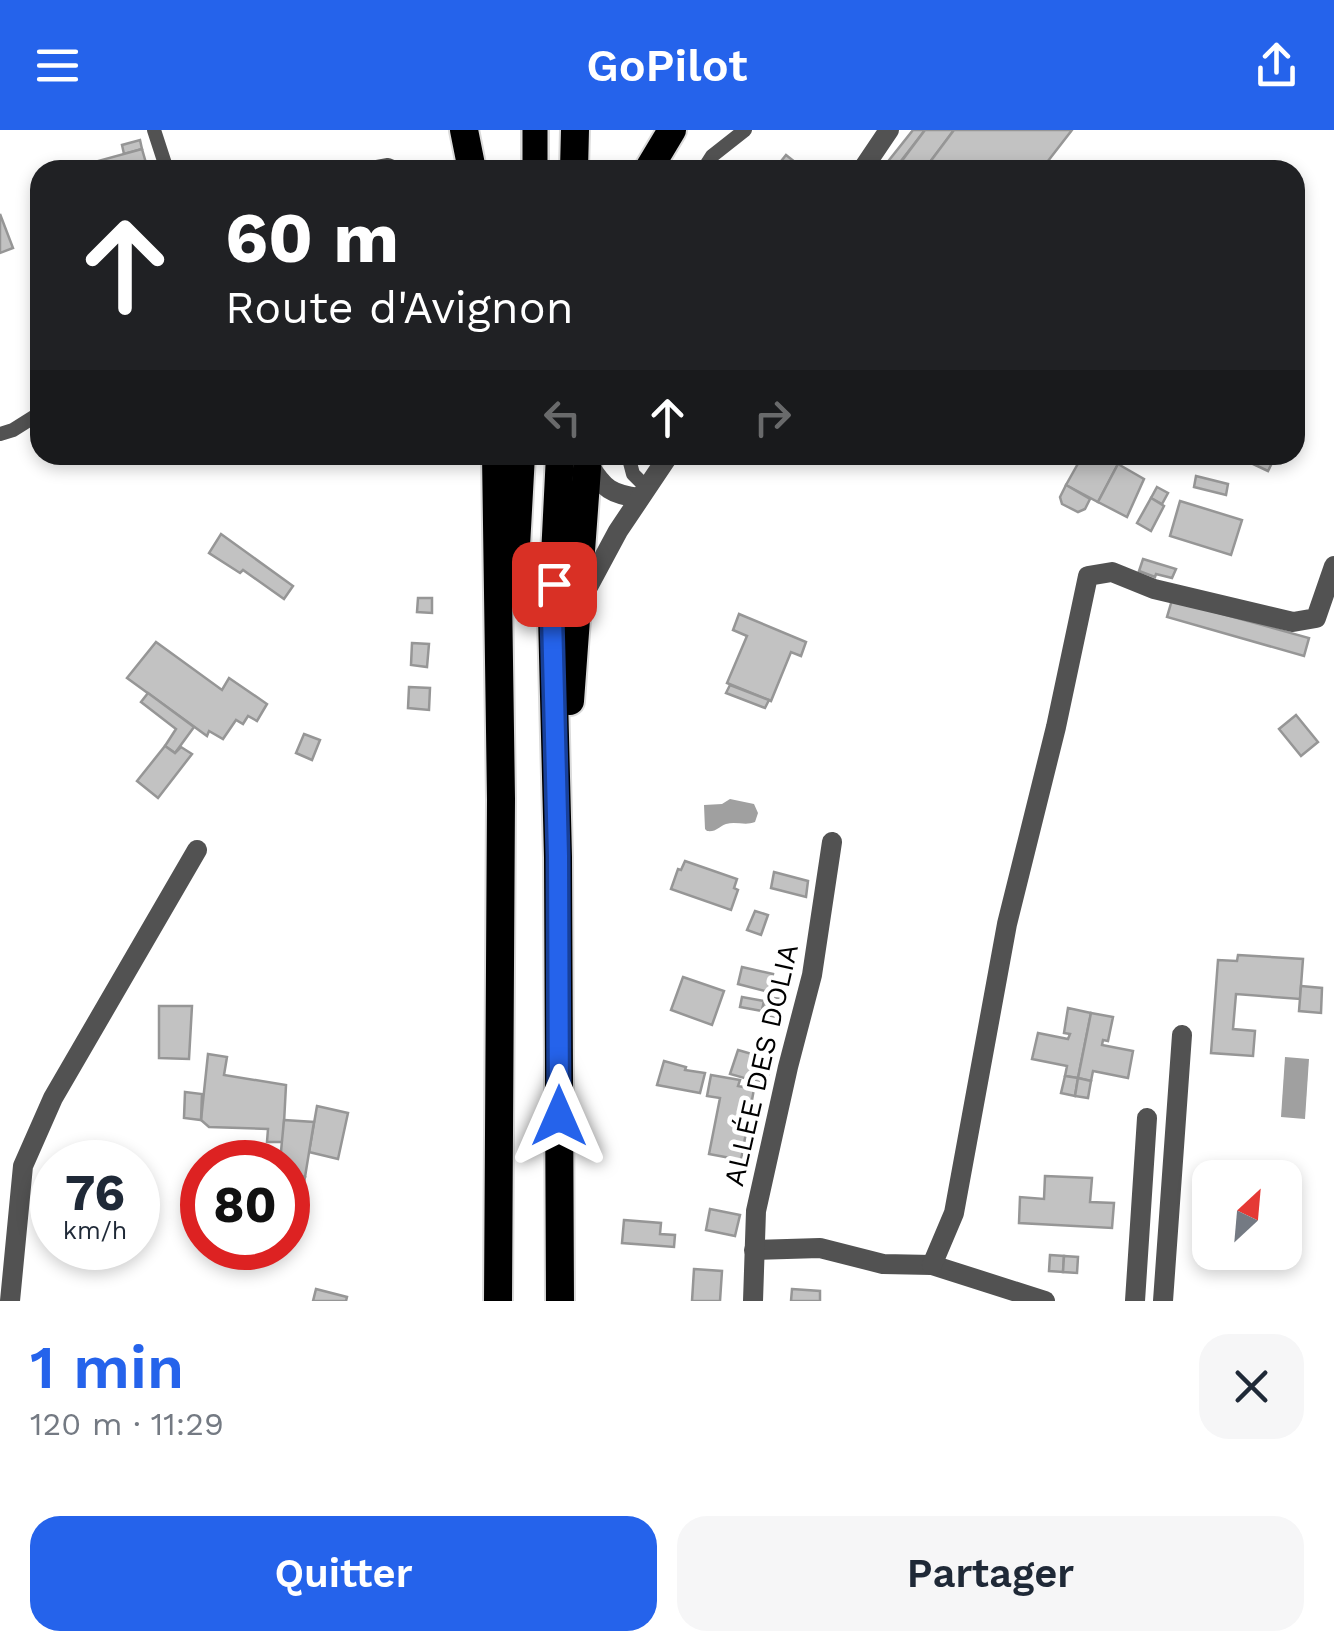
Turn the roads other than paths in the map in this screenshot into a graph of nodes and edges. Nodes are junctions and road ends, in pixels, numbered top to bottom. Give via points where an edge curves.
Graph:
1 (154, 130) edge
2 (464, 130) edge
3 (535, 130) edge
4 (575, 130) edge
5 (672, 130) edge
6 (745, 130) edge
7 (889, 130) edge
8 (164, 160) edge
9 (470, 160) edge
10 (534, 160) edge
11 (574, 160) edge
12 (654, 160) edge
13 (709, 160) edge
14 (869, 160) edge
15 (30, 419) edge
16 (0, 434) edge
17 (496, 465) edge
18 (520, 465) edge
19 (560, 465) edge
20 (588, 465) edge
21 (591, 465) edge
22 (631, 465) edge
23 (663, 465) edge
24 (643, 492) junction
25 (1334, 566) edge
26 (577, 608) junction
27 (500, 800) junction
28 (832, 842) dead end
29 (197, 850) dead end
30 (558, 856) junction
31 (1182, 1035) dead end
32 (1146, 1118) dead end
33 (754, 1250) junction
34 (932, 1265) junction
35 (10, 1301) edge
36 (498, 1301) edge
37 (560, 1301) edge
38 (752, 1301) edge
39 (1045, 1301) edge
40 (1135, 1301) edge
41 (1163, 1301) edge

1 - 8 lane
2 - 9 highway
3 - 10 main road
4 - 11 highway
5 - 12 highway
6 - 13 lane
7 - 14 street
15 - 16 lane
17 - 27 highway
18 - 27 highway
19 - 30 highway via 552,616
20 - 26 highway
21 - 24 street via 607,489
22 - 24 lane
23 - 24 street
24 - 26 street
25 - 34 street via 1316,618 1293,622 1154,589 1112,572 1088,576 1007,924 954,1212
26 - 30 highway
27 - 36 highway
28 - 33 street, ALLÉE DES DOLIA via 812,975 756,1211
29 - 35 street via 53,1098 24,1166
30 - 37 highway
31 - 41 street
32 - 40 street
33 - 34 street via 820,1248 883,1264
33 - 38 street, ALLÉE DES DOLIA
34 - 39 street

